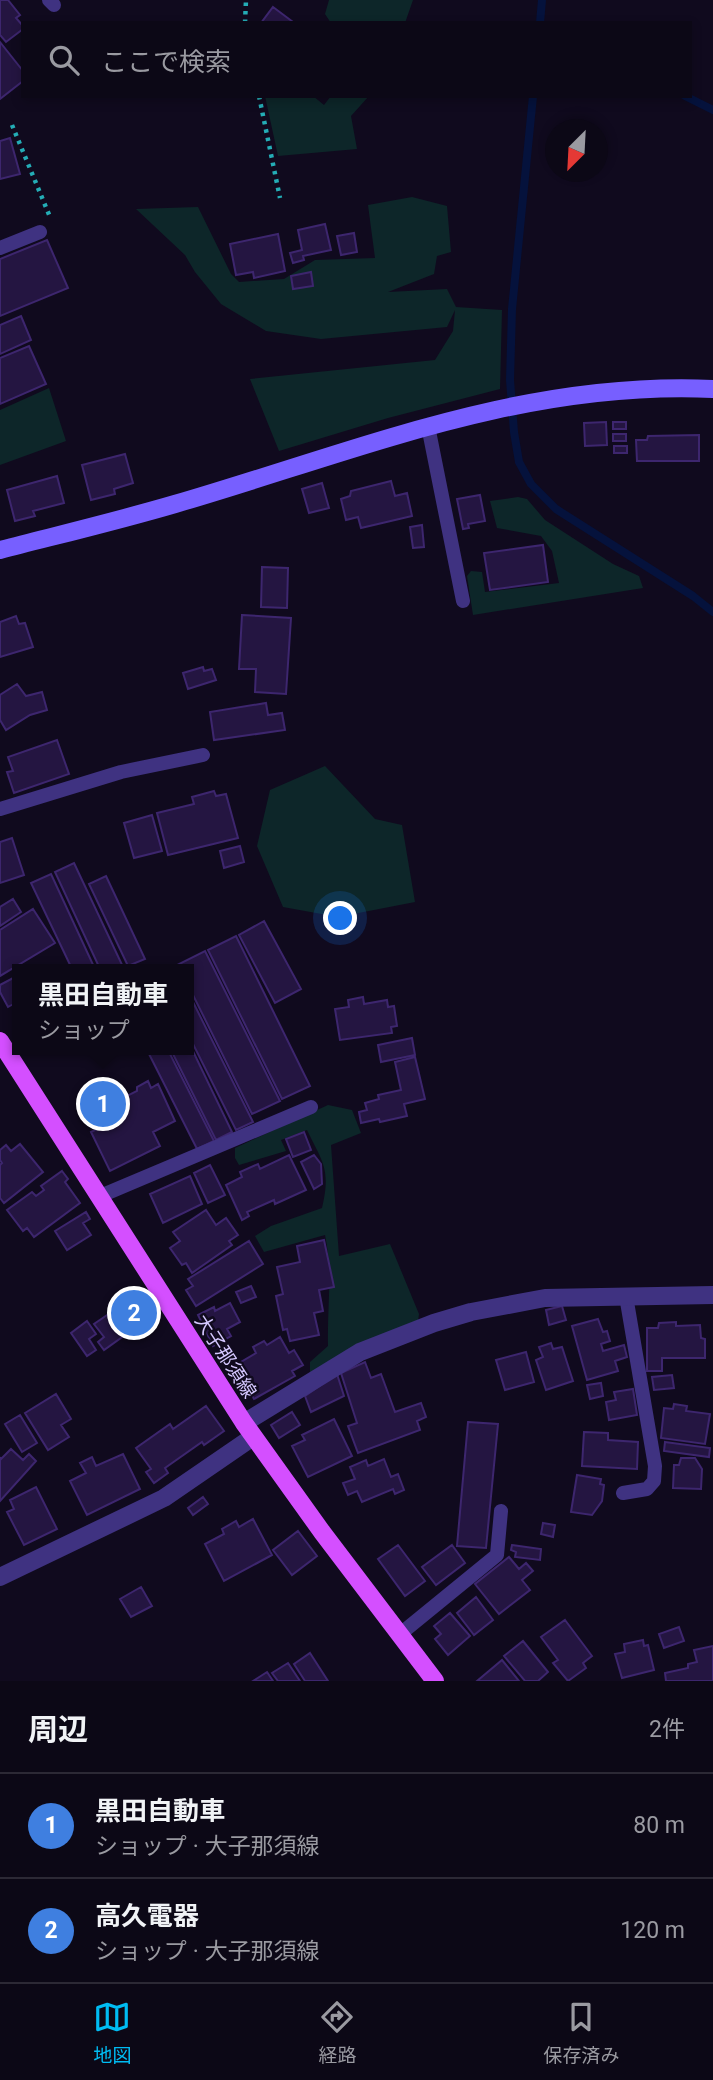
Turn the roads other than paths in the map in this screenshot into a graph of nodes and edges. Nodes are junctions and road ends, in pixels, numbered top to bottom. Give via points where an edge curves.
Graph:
1 (40, 232) road end
2 (0, 248) edge
3 (713, 389) edge
4 (428, 426) junction
5 (0, 550) edge
6 (463, 601) dead end
7 (203, 755) dead end
8 (0, 809) edge
9 (0, 1041) edge
10 (311, 1107) dead end
11 (98, 1197) junction
12 (713, 1295) edge
13 (626, 1296) junction
14 (249, 1430) junction
15 (623, 1493) dead end
16 (501, 1511) dead end
17 (0, 1577) edge
18 (399, 1635) junction
19 (435, 1681) edge

1 - 2 lane
3 - 4 street via 674,387 545,399
4 - 5 street via 174,505
4 - 6 lane
7 - 8 lane via 121,772
9 - 11 main road, 大子那須線
10 - 11 lane
11 - 14 main road, 大子那須線
12 - 13 street
13 - 14 street via 545,1298 434,1322 349,1358
13 - 15 lane via 655,1466 654,1481 647,1489
14 - 17 street via 164,1498
14 - 18 main road, 大子那須線
16 - 18 lane via 497,1555
18 - 19 main road, 大子那須線

